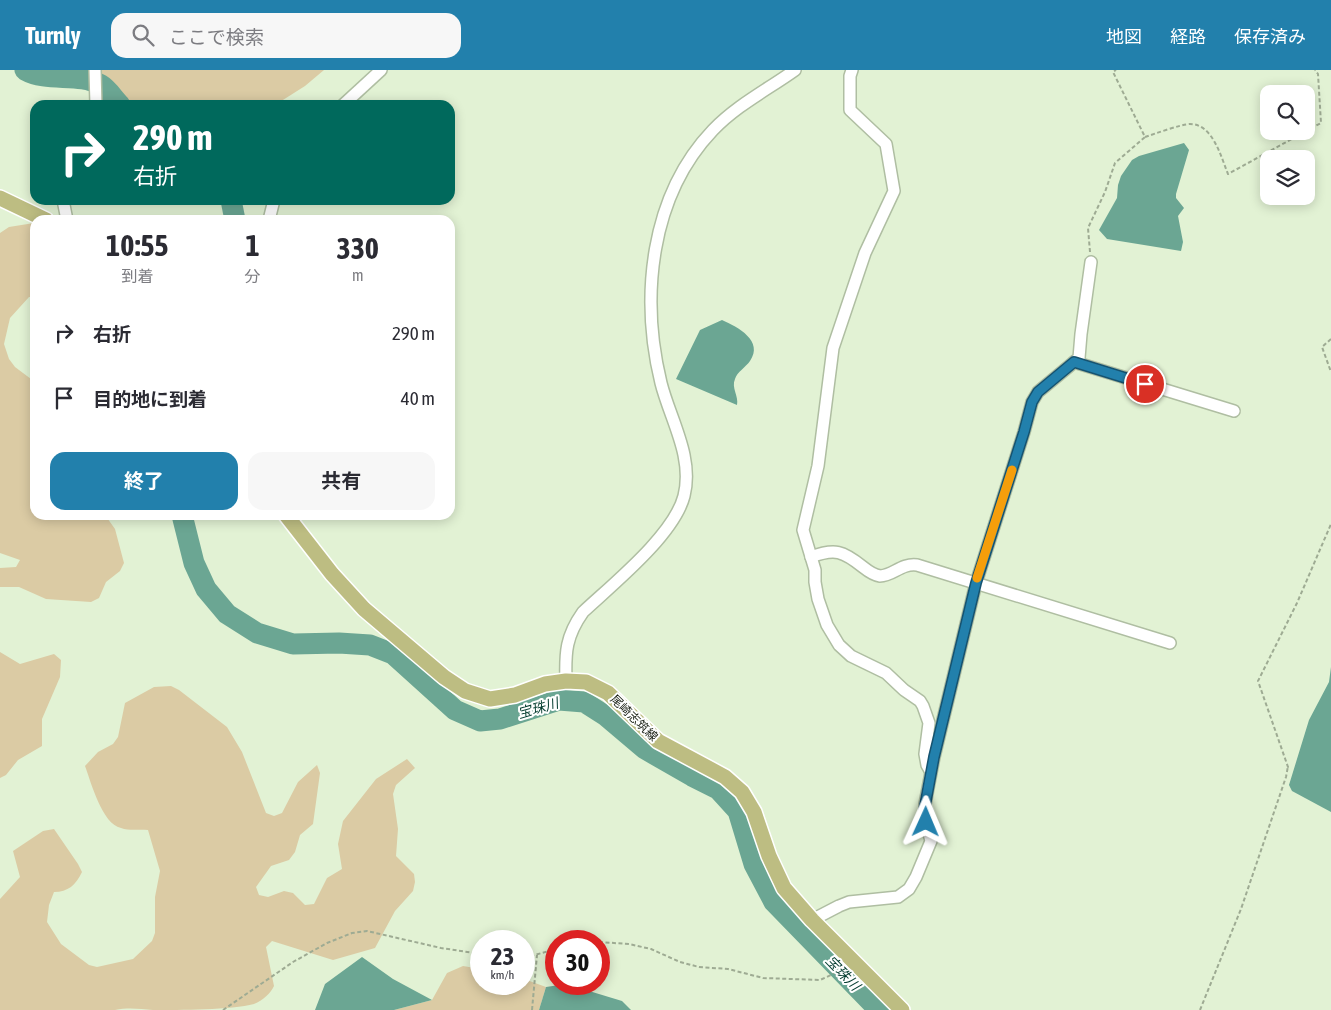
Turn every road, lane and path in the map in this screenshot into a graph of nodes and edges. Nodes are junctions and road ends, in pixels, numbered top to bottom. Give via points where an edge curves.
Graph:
1 (95, 70) edge
2 (381, 70) edge
3 (795, 70) edge
4 (852, 70) edge
5 (1116, 70) edge
6 (1315, 70) edge
7 (96, 100) edge
8 (348, 100) edge
9 (1145, 137) junction
10 (0, 198) edge
11 (36, 215) edge
12 (1091, 262) joint
13 (1331, 339) edge
14 (1074, 362) junction
15 (1331, 372) edge
16 (1234, 411) dead end
17 (290, 520) edge
18 (1331, 524) edge
19 (811, 557) junction
20 (976, 583) junction
21 (1170, 643) dead end
22 (566, 681) junction
23 (931, 772) junction
24 (812, 920) junction
25 (610, 943) edge
26 (470, 952) edge
27 (545, 952) edge
28 (537, 955) joint
29 (843, 962) dead end
30 (223, 1010) edge
31 (532, 1010) edge
32 (902, 1010) edge
33 (1200, 1010) edge

1 - 7 street
2 - 8 street
3 - 22 street via 732,112 713,130 678,176 664,210 655,256 652,316 661,383 684,457 684,496 664,533 577,622 568,643
4 - 19 street via 850,110 886,144 894,191 865,253 833,348 818,466 803,530
5 - 9 path via 1113,72
6 - 9 path via 1318,74 1321,123 1228,174 1206,129 1190,124
9 - 12 path via 1115,163 1088,228
10 - 11 main road
12 - 14 street via 1079,358
13 - 15 path via 1322,346
14 - 16 street
14 - 20 street via 1038,392 1032,402
17 - 22 main road, 尾崎志筑線 via 364,609 465,691 490,698 515,695 545,684
18 - 33 path via 1258,681 1288,767 1241,909
19 - 20 street via 832,551 846,555 878,575 886,575 910,564
19 - 23 street via 818,599 827,625 840,645 851,656 886,673 923,706 928,723 925,754
20 - 21 street
20 - 23 street
22 - 24 main road, 尾崎志筑線 via 586,682 608,693 658,742 725,777 742,792 754,812 784,888
23 - 24 street via 924,811 931,841 909,889 893,898 844,903
24 - 32 main road, 尾崎志筑線
25 - 29 path via 650,948 680,962 763,978 820,980 831,975
26 - 30 path via 367,931 352,933 293,962
27 - 28 path
28 - 31 path

